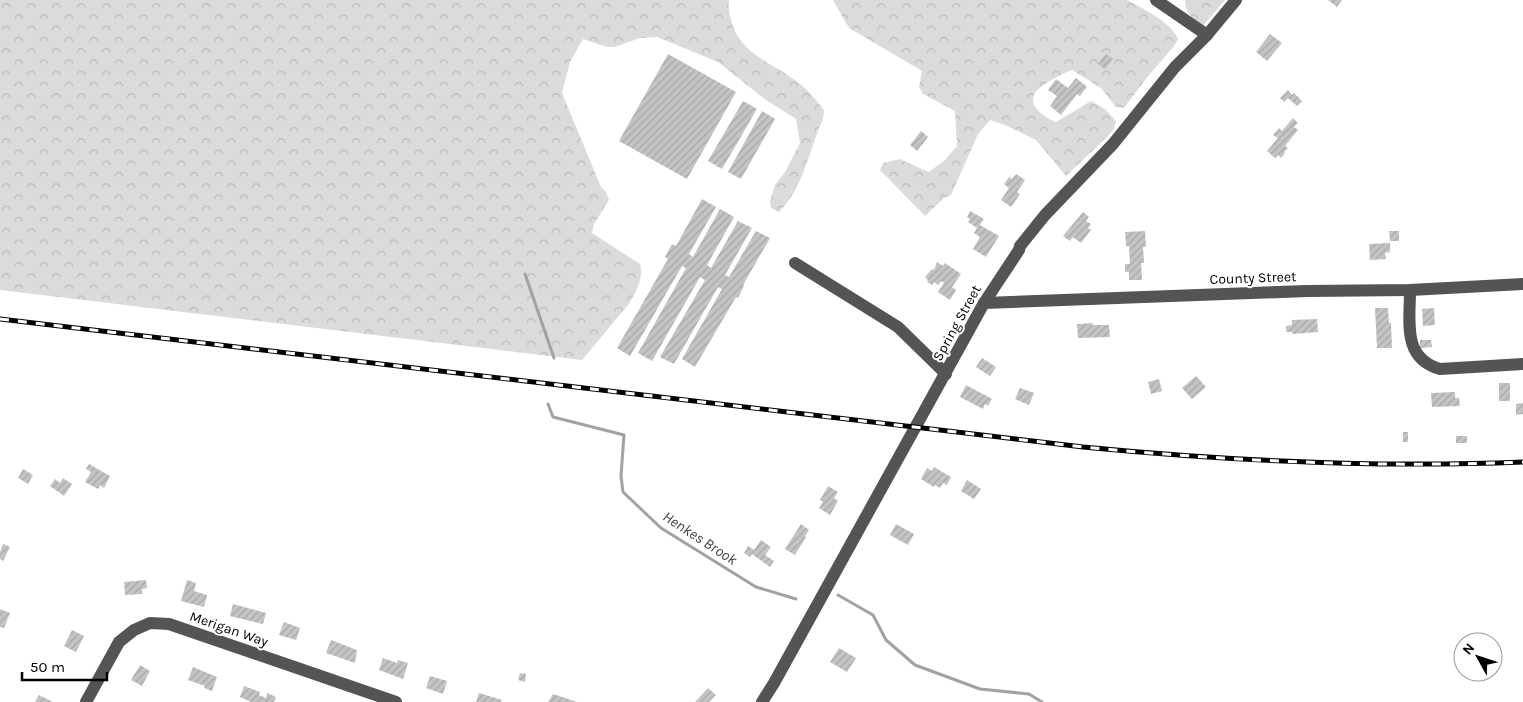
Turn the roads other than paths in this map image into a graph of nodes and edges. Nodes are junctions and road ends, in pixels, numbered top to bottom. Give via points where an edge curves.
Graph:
1 (1156, 0) edge
2 (1236, 0) edge
3 (1207, 34) junction
4 (795, 262) dead end
5 (1523, 284) edge
6 (1410, 290) junction
7 (984, 303) junction
8 (1523, 364) edge
9 (946, 374) junction
10 (86, 702) edge
11 (396, 702) edge
12 (762, 702) edge

1 - 3 street
2 - 3 street, Spring Street
3 - 7 street, Spring Street via 1175,67 1112,144 1045,215 1020,246
4 - 9 street via 898,327
5 - 6 street, County Street
6 - 7 street, County Street
6 - 8 street via 1412,346 1422,361 1440,369
7 - 9 street, Spring Street
9 - 12 street, Spring Street
10 - 11 street, Merigan Way via 119,642 134,630 158,622

